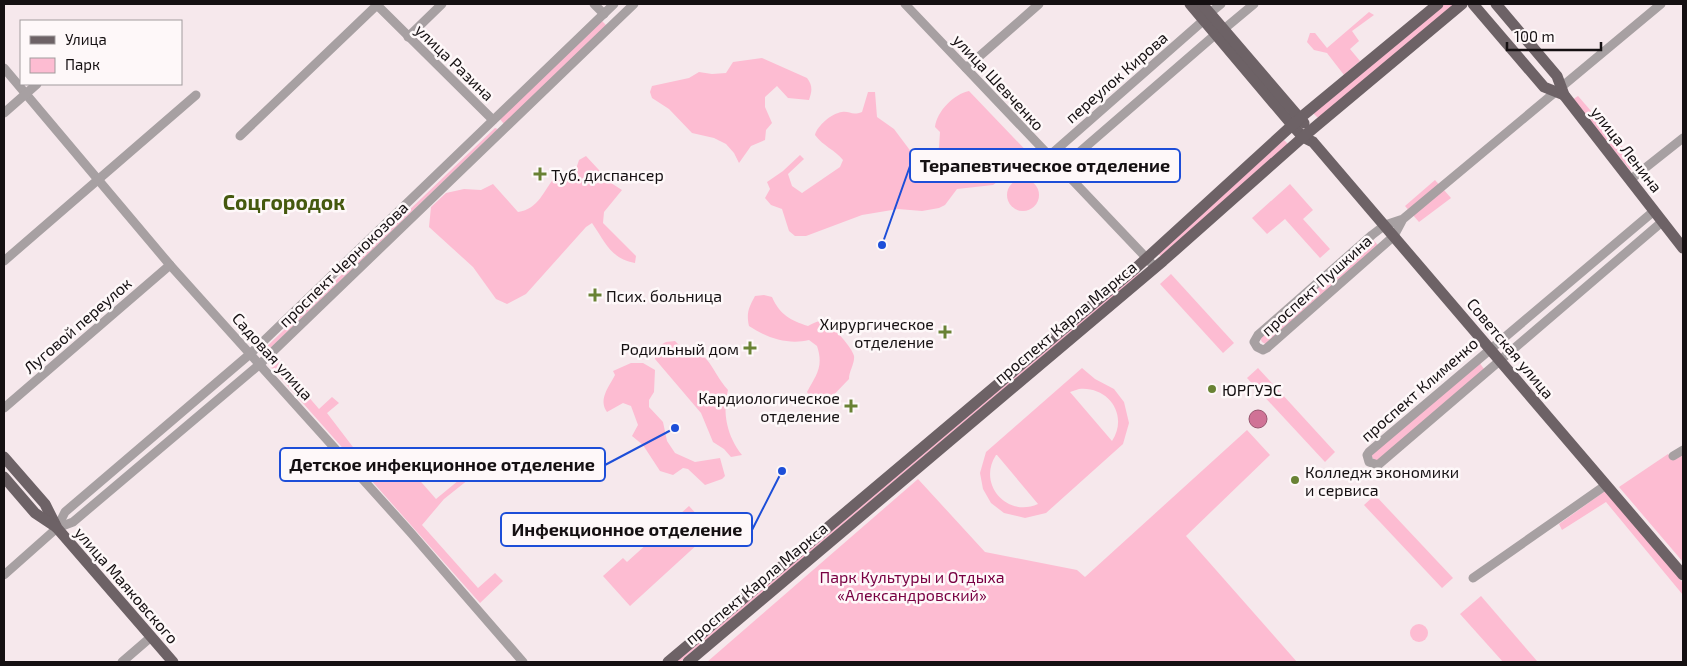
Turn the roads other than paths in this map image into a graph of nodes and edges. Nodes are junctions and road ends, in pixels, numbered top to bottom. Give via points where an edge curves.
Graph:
1 (377, 4) edge
2 (442, 4) edge
3 (594, 4) edge
4 (614, 4) edge
5 (634, 4) edge
6 (905, 4) edge
7 (1039, 4) edge
8 (1190, 4) edge
9 (1202, 4) edge
10 (1221, 4) edge
11 (1254, 4) edge
12 (1438, 4) edge
13 (1462, 4) edge
14 (1473, 4) edge
15 (1496, 4) edge
16 (1661, 4) edge
17 (604, 14) junction
18 (1207, 17) junction
19 (1220, 32) junction
20 (408, 37) junction
21 (4, 68) edge
22 (966, 68) junction
23 (36, 85) edge
24 (1560, 92) junction
25 (26, 94) junction
26 (196, 95) dead end
27 (4, 113) edge
28 (493, 120) junction
29 (1296, 122) junction
30 (240, 136) dead end
31 (1309, 136) junction
32 (1683, 138) edge
33 (1048, 157) junction
34 (1060, 169) junction
35 (99, 179) junction
36 (1630, 180) junction
37 (1654, 211) junction
38 (1403, 219) junction
39 (1662, 221) junction
40 (1385, 224) junction
41 (1394, 236) junction
42 (1683, 248) edge
43 (4, 261) edge
44 (1151, 262) junction
45 (170, 265) junction
46 (1490, 347) junction
47 (250, 354) junction
48 (1500, 359) junction
49 (260, 364) junction
50 (4, 408) edge
51 (1683, 450) edge
52 (1673, 456) dead end
53 (4, 457) edge
54 (4, 476) edge
55 (1606, 486) junction
56 (57, 528) junction
57 (1683, 575) edge
58 (4, 576) edge
59 (1473, 578) dead end
60 (151, 637) junction
61 (122, 662) edge
62 (173, 662) edge
63 (523, 662) edge
64 (668, 662) edge
65 (688, 662) edge

1 - 20 street, улица Разина
1 - 30 street
2 - 20 street
3 - 17 street
4 - 17 street, проспект Чернокозова
5 - 49 street, проспект Чернокозова
6 - 22 street, улица Шевченко
7 - 22 street
8 - 18 main road, Советская улица
9 - 18 main road, Советская улица
10 - 18 street, переулок Кирова
11 - 19 street, переулок Кирова
12 - 29 main road, проспект Карла Маркса
13 - 31 main road, проспект Карла Маркса
14 - 24 main road, улица Ленина via 1544,87
15 - 24 main road, улица Ленина via 1557,76
16 - 24 street, проспект Пушкина
17 - 28 street, проспект Чернокозова
18 - 19 main road, Советская улица
18 - 33 street, переулок Кирова
19 - 29 main road, Советская улица
19 - 34 street, переулок Кирова
20 - 28 street, улица Разина
21 - 25 street, Садовая улица
22 - 33 street, улица Шевченко
23 - 25 street
24 - 36 main road, улица Ленина
24 - 38 street, проспект Пушкина
25 - 27 street
25 - 35 street, Садовая улица
26 - 35 street
28 - 47 street, проспект Чернокозова
29 - 31 main road, Советская улица
29 - 44 main road, проспект Карла Маркса
31 - 40 main road, Советская улица
31 - 44 main road, проспект Карла Маркса
32 - 36 street
33 - 34 street, улица Шевченко
34 - 44 street, улица Шевченко
35 - 43 street
35 - 45 street, Садовая улица
36 - 37 main road, улица Ленина
37 - 39 main road, улица Ленина
37 - 46 street, проспект Клименко
38 - 40 street, проспект Пушкина
38 - 41 street, проспект Пушкина
39 - 42 main road, улица Ленина
39 - 48 street, проспект Клименко
40 - 41 main road, Советская улица
40 - 41 street, проспект Пушкина via 1258,335 1254,342 1257,347 1267,348
41 - 46 main road, Советская улица
44 - 64 main road, проспект Карла Маркса
44 - 65 main road, проспект Карла Маркса
45 - 47 street, Садовая улица
45 - 50 street, Луговой переулок
46 - 48 main road, Советская улица
46 - 48 street, проспект Клименко via 1369,452 1368,462 1378,465
47 - 49 street, Садовая улица
47 - 56 street, проспект Чернокозова via 65,512
48 - 55 main road, Советская улица
49 - 56 street, проспект Чернокозова via 74,522
49 - 63 street, Садовая улица
51 - 52 street
53 - 56 main road, улица Маяковского via 44,504
54 - 56 main road, улица Маяковского via 35,513
55 - 57 main road, Советская улица
55 - 59 street
56 - 58 street, проспект Чернокозова
56 - 60 main road, улица Маяковского
60 - 61 street
60 - 62 main road, улица Маяковского

